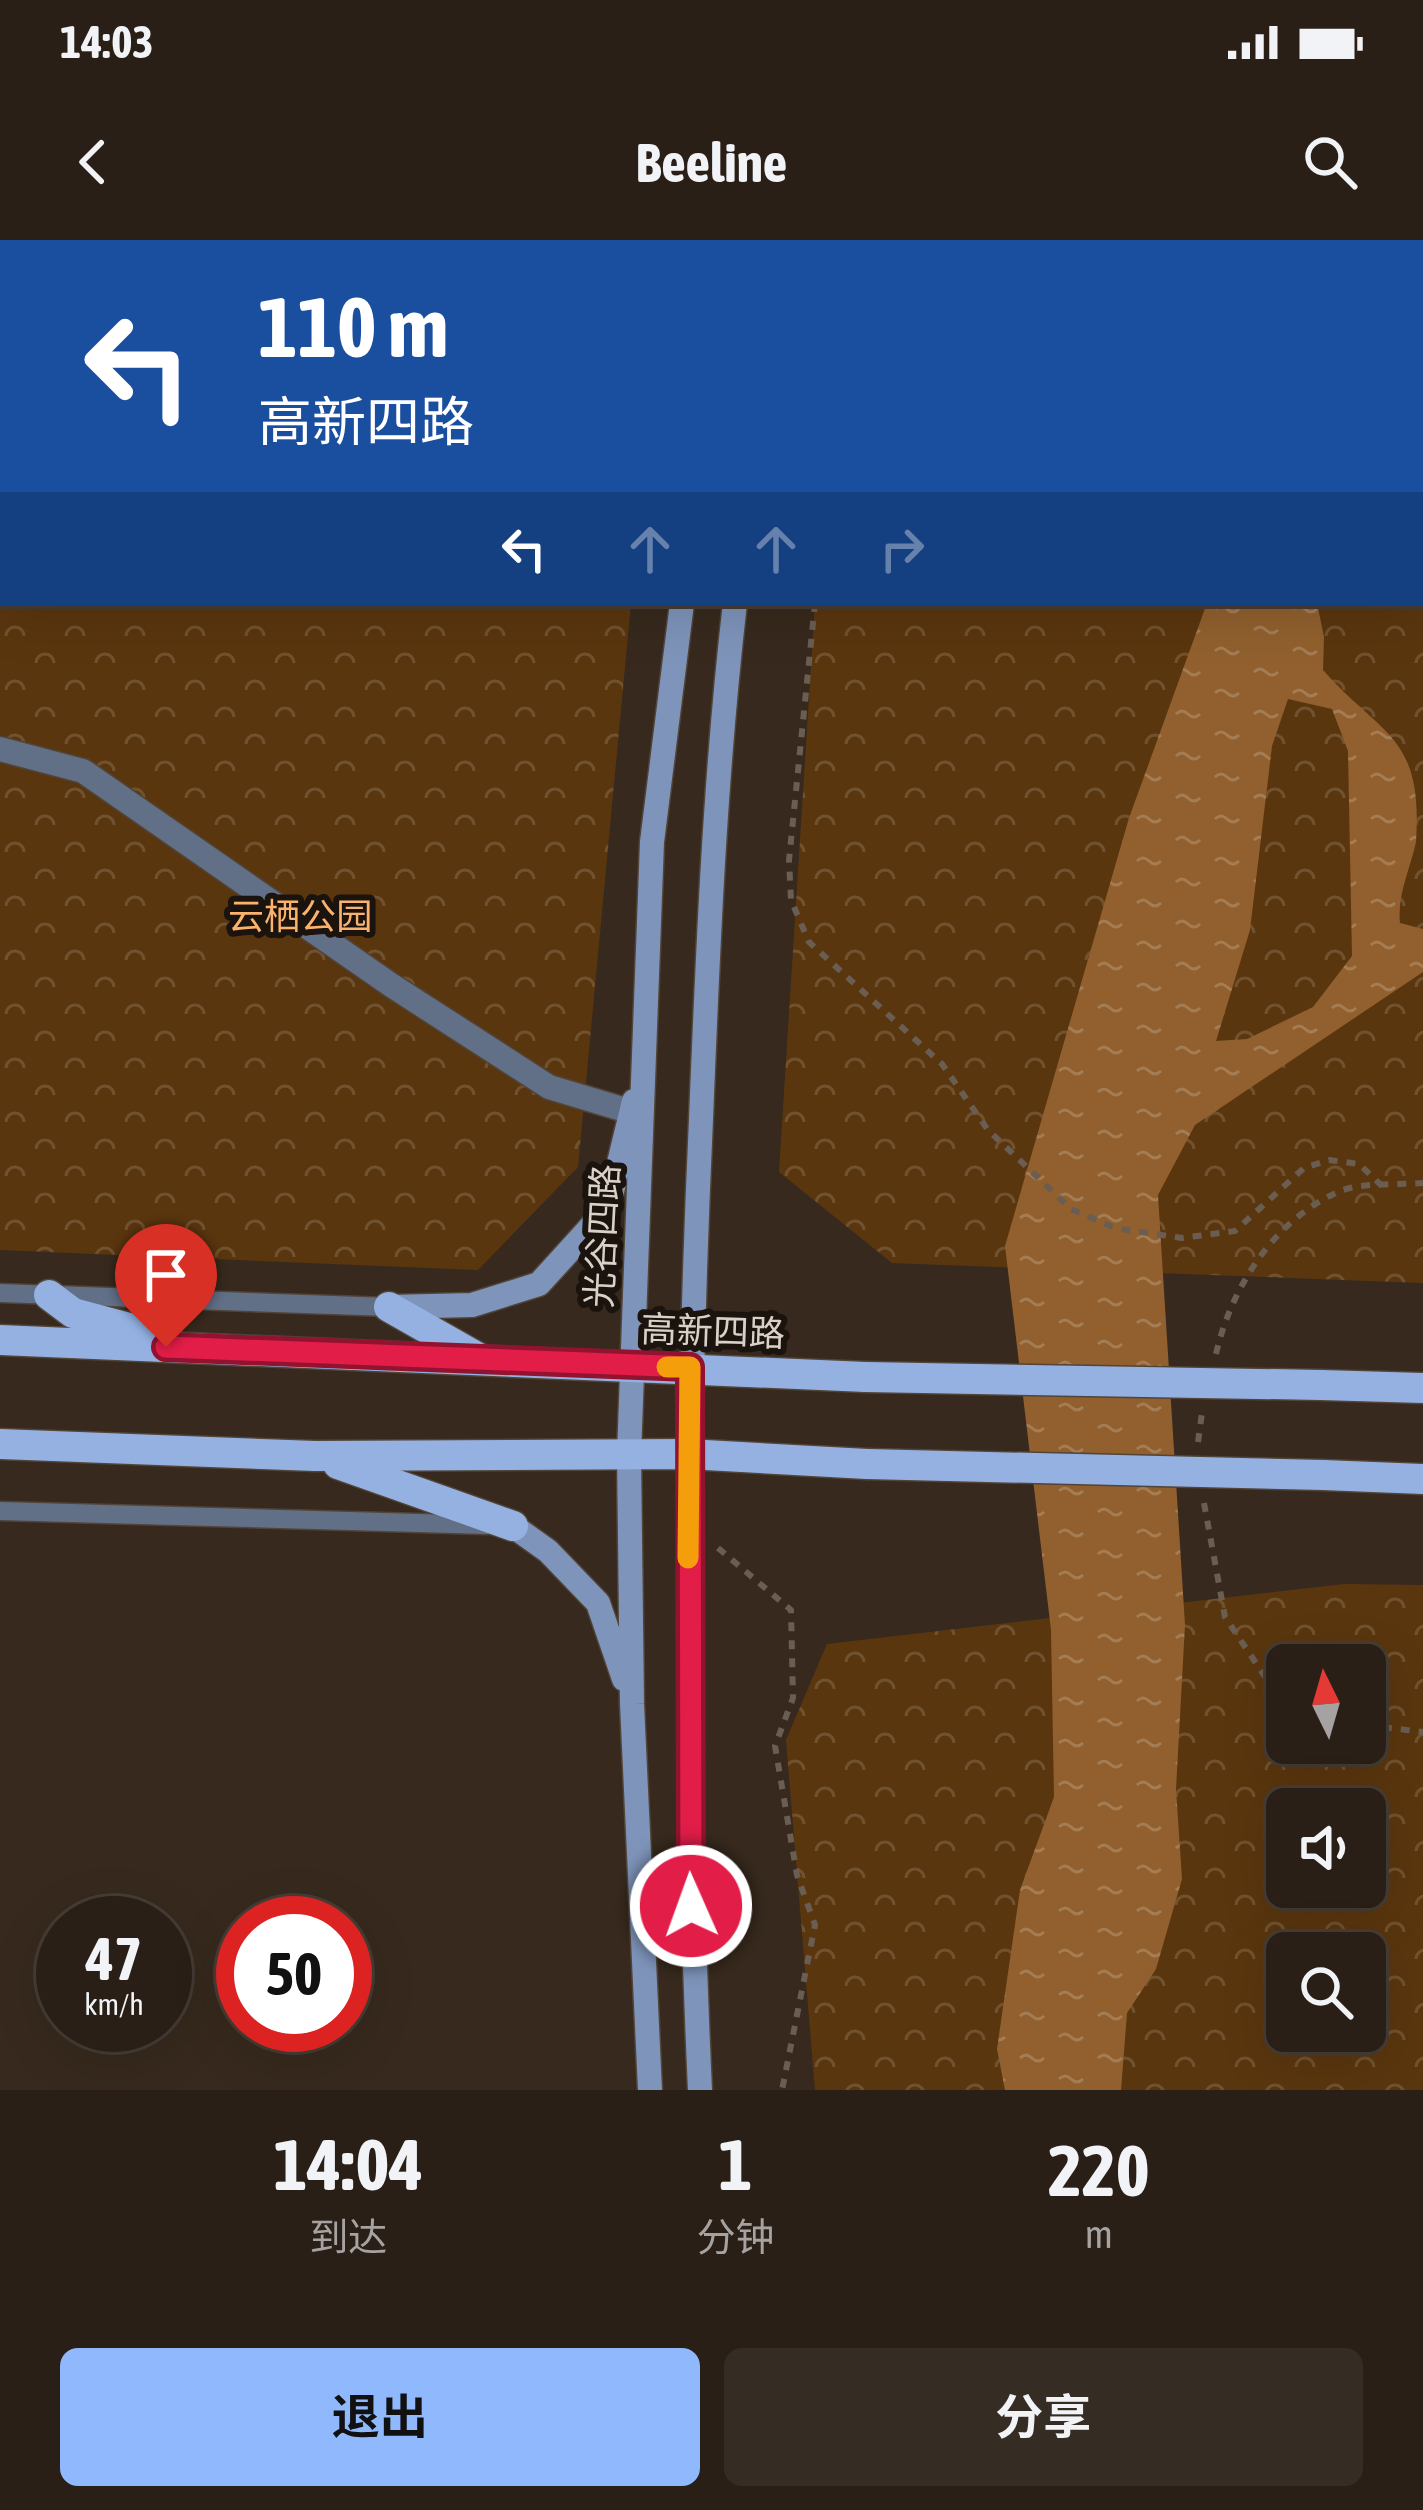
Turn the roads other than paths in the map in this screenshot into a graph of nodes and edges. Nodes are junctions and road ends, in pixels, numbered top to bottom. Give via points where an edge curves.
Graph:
1 (682, 606) edge
2 (735, 606) edge
3 (0, 749) edge
4 (648, 1047) junction
5 (632, 1112) junction
6 (0, 1293) edge
7 (49, 1295) junction
8 (388, 1307) junction
9 (0, 1340) edge
10 (208, 1348) junction
11 (482, 1360) junction
12 (633, 1366) junction
13 (690, 1367) junction
14 (1423, 1388) edge
15 (0, 1444) edge
16 (629, 1454) junction
17 (686, 1454) junction
18 (315, 1456) junction
19 (1423, 1479) edge
20 (0, 1511) edge
21 (513, 1526) junction
22 (632, 1704) junction
23 (650, 2090) edge
24 (700, 2090) edge

1 - 4 main road, 光谷四路 via 652,842
2 - 13 main road via 716,770
3 - 5 street via 83,771 549,1087
4 - 5 main road
4 - 12 main road, 光谷四路
5 - 8 main road via 608,1208 539,1284 472,1305
6 - 7 lane
7 - 8 lane
7 - 10 main road via 73,1313
8 - 11 main road
9 - 10 main road, 高新四路
10 - 11 main road, 高新四路
11 - 12 main road, 高新四路
12 - 13 main road, 高新四路
12 - 16 main road, 光谷四路
13 - 14 main road, 高新四路, bridge
13 - 17 main road
15 - 18 main road
16 - 17 main road
16 - 18 main road
16 - 22 main road, 光谷四路
17 - 19 main road, bridge
17 - 24 main road
18 - 21 main road
20 - 21 lane
21 - 22 main road via 598,1603
22 - 23 main road, 光谷四路

